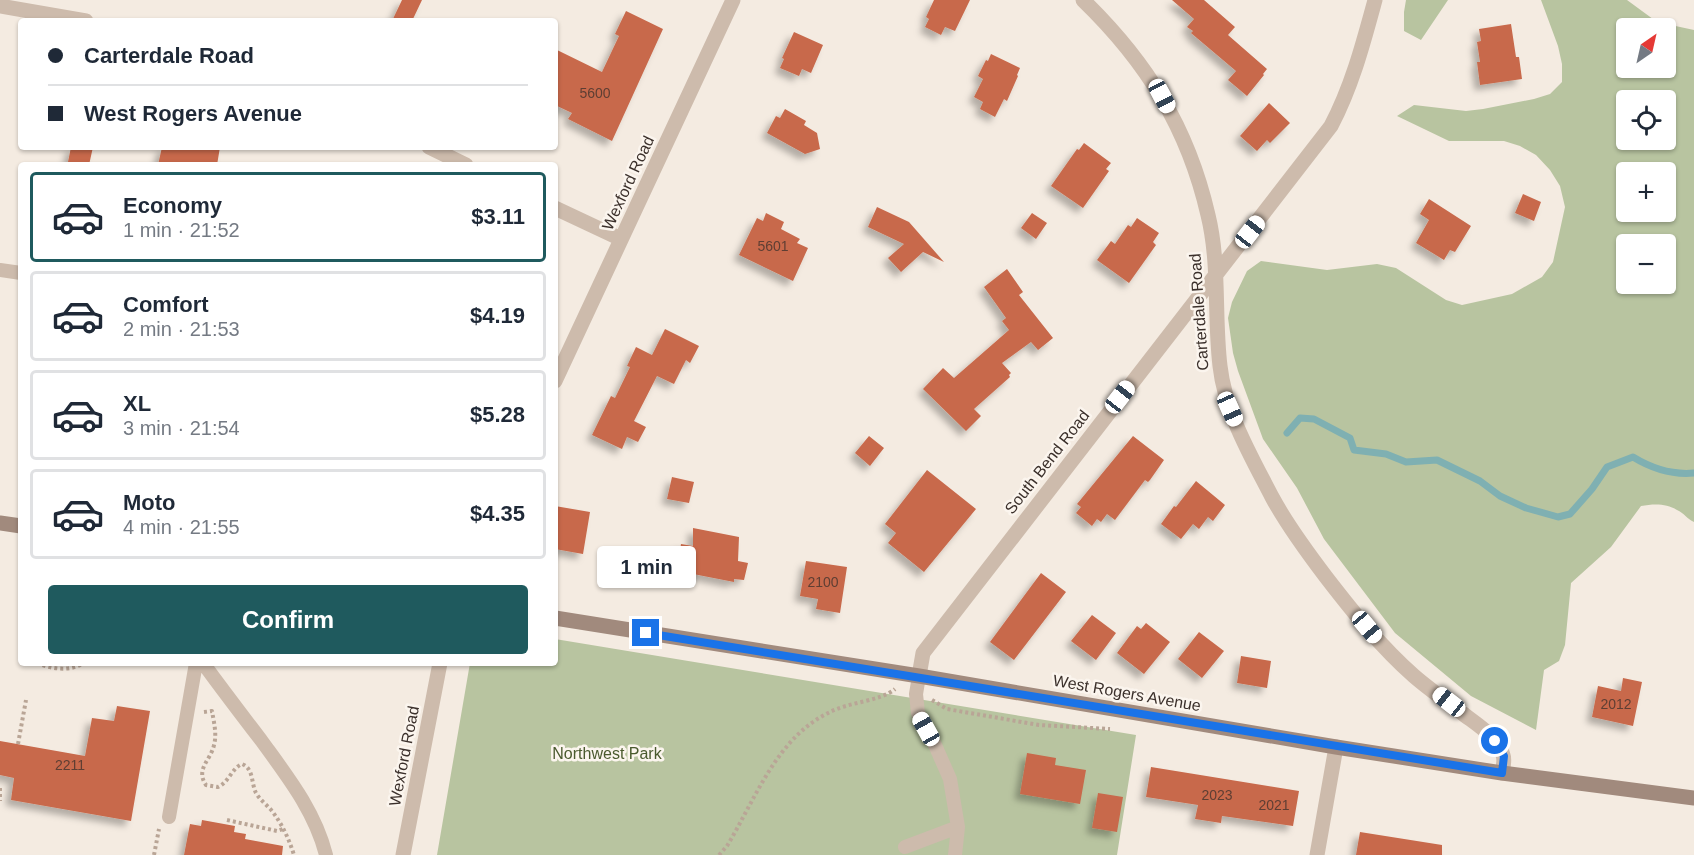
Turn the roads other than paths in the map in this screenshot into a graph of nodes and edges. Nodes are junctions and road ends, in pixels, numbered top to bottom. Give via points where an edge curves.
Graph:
1 (733, 0) edge
2 (1083, 0) edge
3 (1375, 0) edge
4 (0, 6) edge
5 (69, 18) edge
6 (435, 150) edge
7 (460, 162) edge
8 (558, 209) edge
9 (621, 239) junction
10 (0, 270) edge
11 (18, 273) edge
12 (1216, 275) junction
13 (558, 375) edge
14 (0, 523) edge
15 (18, 526) edge
16 (558, 618) edge
17 (195, 666) edge
18 (205, 666) edge
19 (439, 666) edge
20 (919, 676) junction
21 (1335, 747) junction
22 (1502, 773) junction
23 (1694, 798) edge
24 (169, 817) dead end
25 (958, 827) junction
26 (905, 847) dead end
27 (326, 855) edge
28 (403, 855) edge
29 (955, 855) edge
30 (1317, 855) edge

1 - 9 street, Wexford Road
2 - 12 street, Carterdale Road via 1126,45 1154,82 1177,125 1209,216
3 - 12 street, South Bend Road via 1355,72 1331,126
4 - 5 street
6 - 7 street
8 - 9 street
9 - 13 street, Wexford Road
10 - 11 lane
12 - 20 street, South Bend Road via 923,653
12 - 22 street, Carterdale Road via 1220,367 1230,409 1274,501 1305,549 1379,642 1415,677 1495,741 1504,756
14 - 15 street
16 - 20 street, West Rogers Avenue
17 - 24 lane
18 - 27 lane via 285,772 310,812
19 - 28 street, Wexford Road
20 - 21 street, West Rogers Avenue
20 - 25 lane via 918,713 950,779
21 - 22 street, West Rogers Avenue
21 - 30 street
22 - 23 street, West Rogers Avenue
25 - 26 lane
25 - 29 lane

